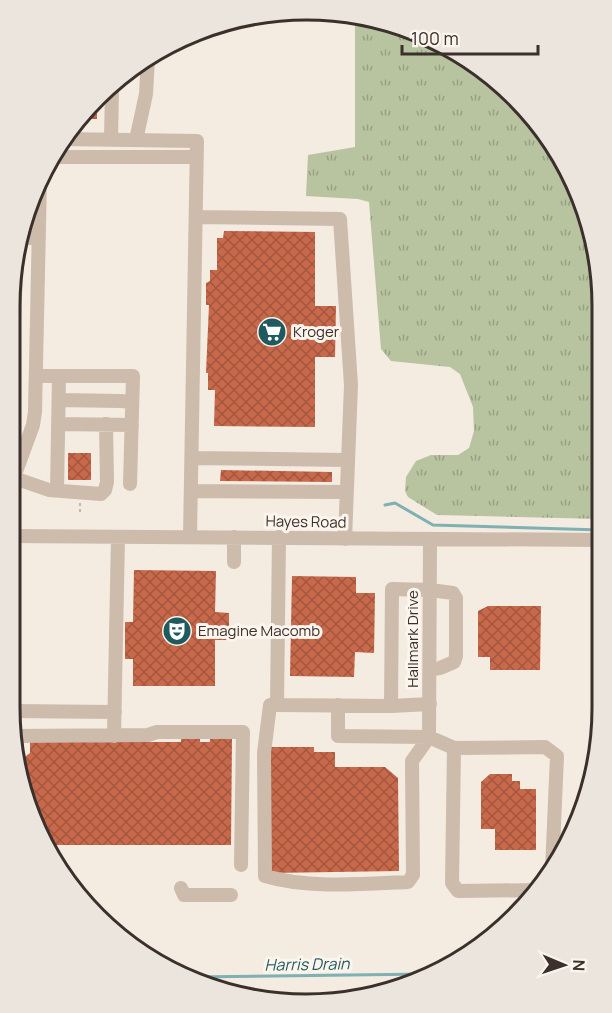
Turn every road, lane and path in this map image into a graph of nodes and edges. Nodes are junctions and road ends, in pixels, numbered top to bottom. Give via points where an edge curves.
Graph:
1 (147, 68) edge
2 (112, 95) edge
3 (74, 139) edge
4 (111, 140) junction
5 (136, 140) junction
6 (62, 157) edge
7 (196, 157) junction
8 (40, 200) edge
9 (195, 217) junction
10 (28, 238) edge
11 (39, 238) junction
12 (38, 346) junction
13 (20, 347) edge
14 (37, 376) junction
15 (59, 376) junction
16 (59, 400) junction
17 (132, 402) junction
18 (58, 424) junction
19 (106, 424) junction
20 (132, 425) junction
21 (192, 458) junction
22 (348, 460) junction
23 (20, 461) edge
24 (130, 484) dead end
25 (20, 485) edge
26 (57, 491) junction
27 (191, 491) junction
28 (347, 492) junction
29 (20, 536) edge
30 (190, 536) junction
31 (118, 537) junction
32 (234, 537) junction
33 (279, 537) junction
34 (345, 539) junction
35 (430, 540) junction
36 (592, 540) edge
37 (234, 562) dead end
38 (430, 590) junction
39 (430, 670) junction
40 (430, 704) junction
41 (277, 705) junction
42 (338, 705) junction
43 (391, 706) junction
44 (20, 711) edge
45 (115, 712) junction
46 (21, 736) edge
47 (114, 736) junction
48 (429, 737) junction
49 (454, 748) junction
50 (553, 852) edge
51 (241, 865) dead end
52 (181, 888) dead end
53 (526, 890) edge
54 (231, 896) dead end

1 - 5 street
2 - 4 street
3 - 4 street
4 - 5 street
5 - 7 street via 197,141
6 - 7 street
7 - 9 street
8 - 11 street
9 - 21 street
9 - 22 street via 340,219 351,385
10 - 11 street
11 - 12 street
12 - 13 street
12 - 14 street
14 - 15 street
14 - 23 street via 33,425
15 - 16 street
15 - 17 street via 133,376
16 - 17 street
16 - 18 street
17 - 20 street
18 - 19 street
18 - 26 street
19 - 20 street
19 - 26 street via 105,490 101,494
20 - 24 street
21 - 22 street
21 - 27 street
22 - 28 street
25 - 26 street
27 - 28 street
27 - 30 street
28 - 34 street
29 - 31 street, Hayes Road
30 - 31 street, Hayes Road
30 - 32 street, Hayes Road
31 - 45 street
32 - 33 street, Hayes Road
32 - 37 street
33 - 34 street, Hayes Road
33 - 41 street
34 - 35 street, Hayes Road
35 - 36 street, Hayes Road
35 - 38 street, Hallmark Drive
38 - 39 street, Hallmark Drive
38 - 39 street via 453,593 456,598 456,656 453,662
38 - 43 street via 392,589
39 - 40 street, Hallmark Drive
40 - 43 street
40 - 48 street, Hallmark Drive
41 - 42 street
41 - 48 street via 270,705 264,753 265,876 287,882 408,882 414,865 412,761
42 - 43 street
42 - 48 street via 338,736
44 - 45 street
45 - 47 street
46 - 47 street
47 - 51 street via 243,732
48 - 49 street
49 - 50 street via 545,747 557,756
49 - 53 street via 452,883 458,891
52 - 54 street via 184,895

